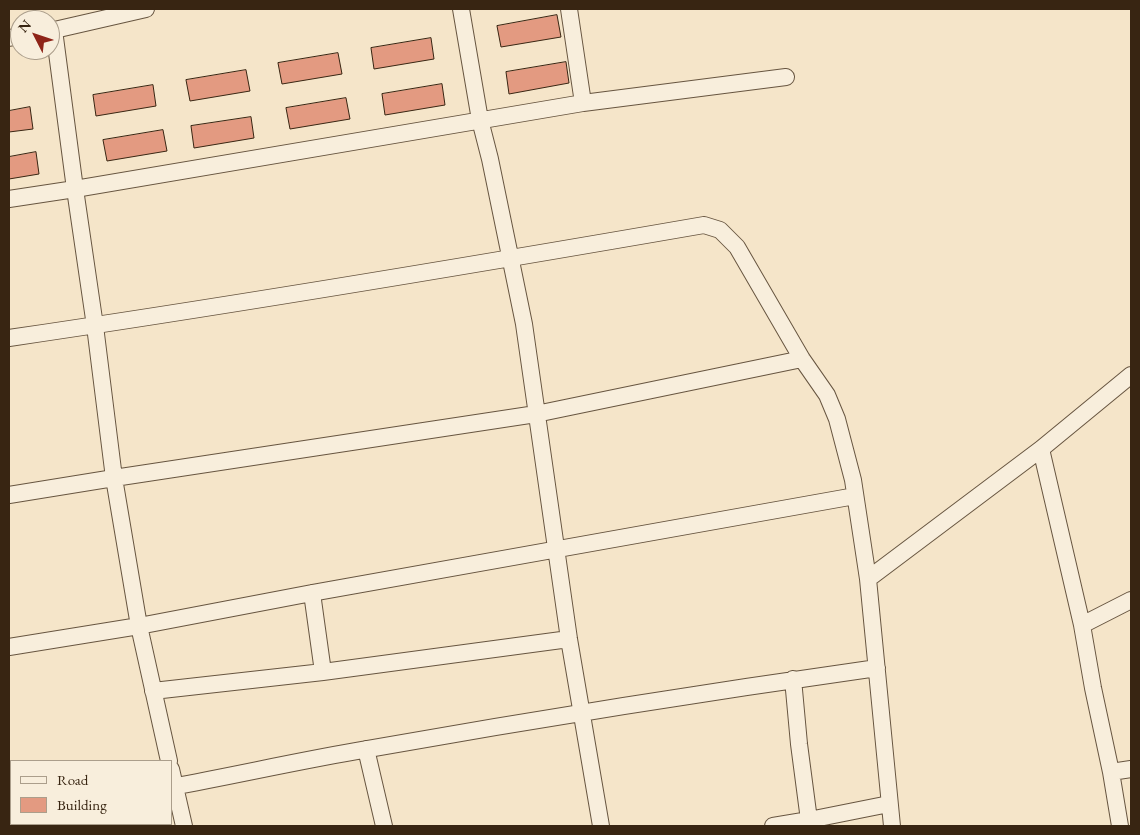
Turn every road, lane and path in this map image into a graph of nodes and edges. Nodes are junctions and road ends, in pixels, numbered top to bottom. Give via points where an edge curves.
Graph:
1 (146, 9) edge
2 (461, 9) edge
3 (569, 9) edge
4 (60, 28) edge
5 (56, 60) edge
6 (786, 77) dead end
7 (583, 103) junction
8 (480, 120) junction
9 (74, 189) junction
10 (9, 199) edge
11 (510, 258) junction
12 (94, 326) junction
13 (9, 338) edge
14 (802, 359) junction
15 (1131, 375) edge
16 (536, 414) junction
17 (1041, 449) junction
18 (114, 478) junction
19 (9, 495) edge
20 (855, 496) junction
21 (557, 549) junction
22 (868, 579) junction
23 (312, 593) junction
24 (1131, 600) edge
25 (1082, 625) junction
26 (139, 626) junction
27 (569, 639) junction
28 (9, 646) edge
29 (877, 668) junction
30 (323, 672) junction
31 (793, 680) junction
32 (153, 691) junction
33 (582, 713) junction
34 (366, 749) junction
35 (170, 760) edge
36 (1131, 768) edge
37 (1111, 772) junction
38 (173, 786) edge
39 (890, 804) junction
40 (809, 820) junction
41 (184, 826) edge
42 (384, 826) edge
43 (600, 826) edge
44 (773, 826) edge
45 (892, 826) edge
46 (1120, 826) edge

1 - 4 street
2 - 8 street
3 - 7 street
5 - 9 street
6 - 7 street
7 - 8 street
8 - 9 street
8 - 11 street
9 - 10 street
9 - 12 street
11 - 12 street
11 - 14 street via 704,225 720,230 737,247
11 - 16 street via 524,324
12 - 13 street
12 - 18 street
14 - 16 street
14 - 20 street via 827,395 839,428
15 - 17 street
16 - 18 street
16 - 21 street
17 - 22 street
17 - 25 street
18 - 19 street
18 - 26 street
20 - 21 street
20 - 22 street
21 - 23 street
21 - 27 street
22 - 29 street
23 - 26 street
23 - 30 street
24 - 25 street
25 - 37 street
26 - 28 street
26 - 32 street
27 - 30 street
27 - 33 street
29 - 31 street
29 - 39 street
30 - 32 street
31 - 33 street
31 - 40 street
32 - 35 street
33 - 34 street
33 - 43 street
34 - 38 street
34 - 42 street
36 - 37 street
37 - 46 street
38 - 41 street
39 - 40 street
39 - 45 street
40 - 44 street

